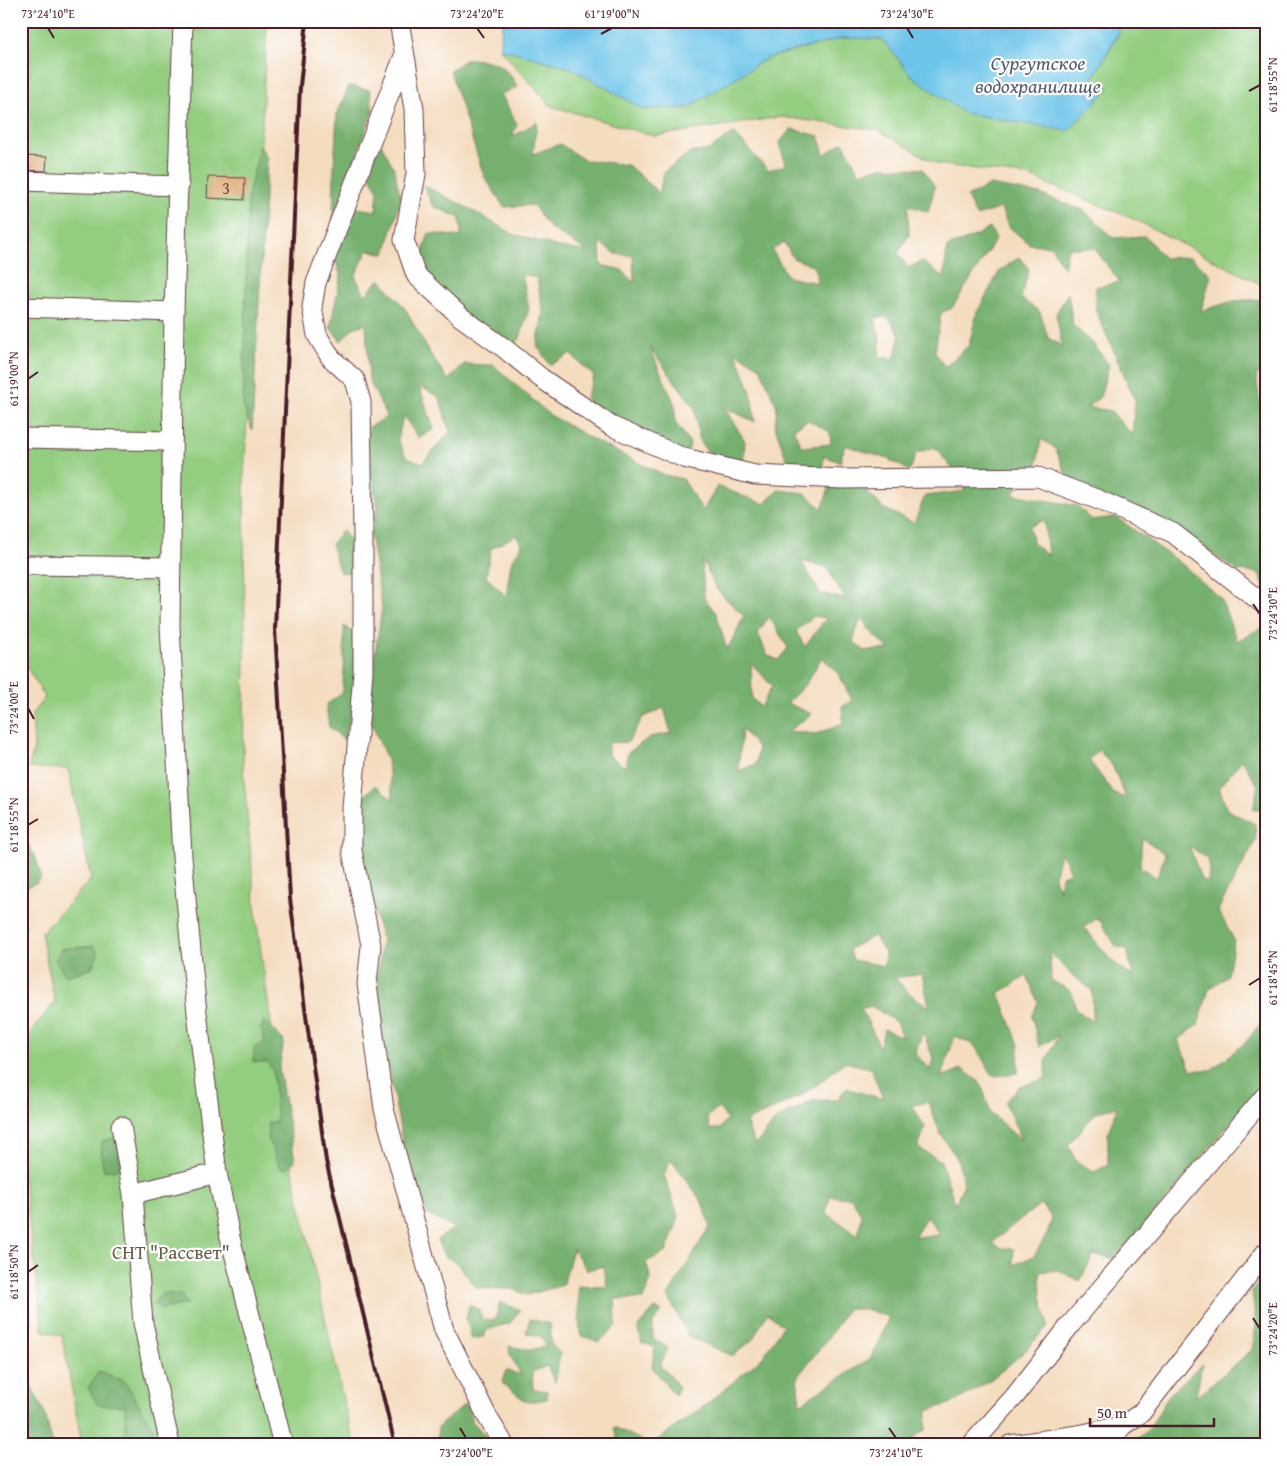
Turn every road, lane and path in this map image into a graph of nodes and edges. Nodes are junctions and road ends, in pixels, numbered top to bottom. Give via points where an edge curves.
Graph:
1 (183, 21) edge
2 (398, 21) edge
3 (404, 56) junction
4 (21, 181) edge
5 (179, 186) junction
6 (21, 307) edge
7 (174, 312) junction
8 (21, 438) edge
9 (172, 441) junction
10 (30, 565) dead end
11 (170, 567) junction
12 (1266, 606) edge
13 (1266, 1095) edge
14 (121, 1126) dead end
15 (217, 1173) junction
16 (133, 1194) junction
17 (1266, 1252) edge
18 (1122, 1426) junction
19 (170, 1445) edge
20 (283, 1445) edge
21 (502, 1445) edge
22 (971, 1445) edge
23 (1010, 1445) edge
24 (1107, 1445) edge

1 - 5 street
2 - 3 street
3 - 12 street via 414,109 416,174 404,240 416,275 461,317 611,426 684,458 755,475 842,479 1038,477 1172,533
3 - 21 street via 316,283 312,307 317,334 331,358 354,380 360,402 363,672 352,808 352,851 371,944 368,984 384,1109 444,1330
4 - 5 street
5 - 7 street
6 - 7 street
7 - 9 street
8 - 9 street
9 - 11 street
10 - 11 street
11 - 15 street via 182,857 196,1013
13 - 22 street
14 - 16 street
15 - 16 street
15 - 20 street
16 - 19 street via 143,1323
17 - 18 street via 1141,1413
18 - 23 street
18 - 24 street

